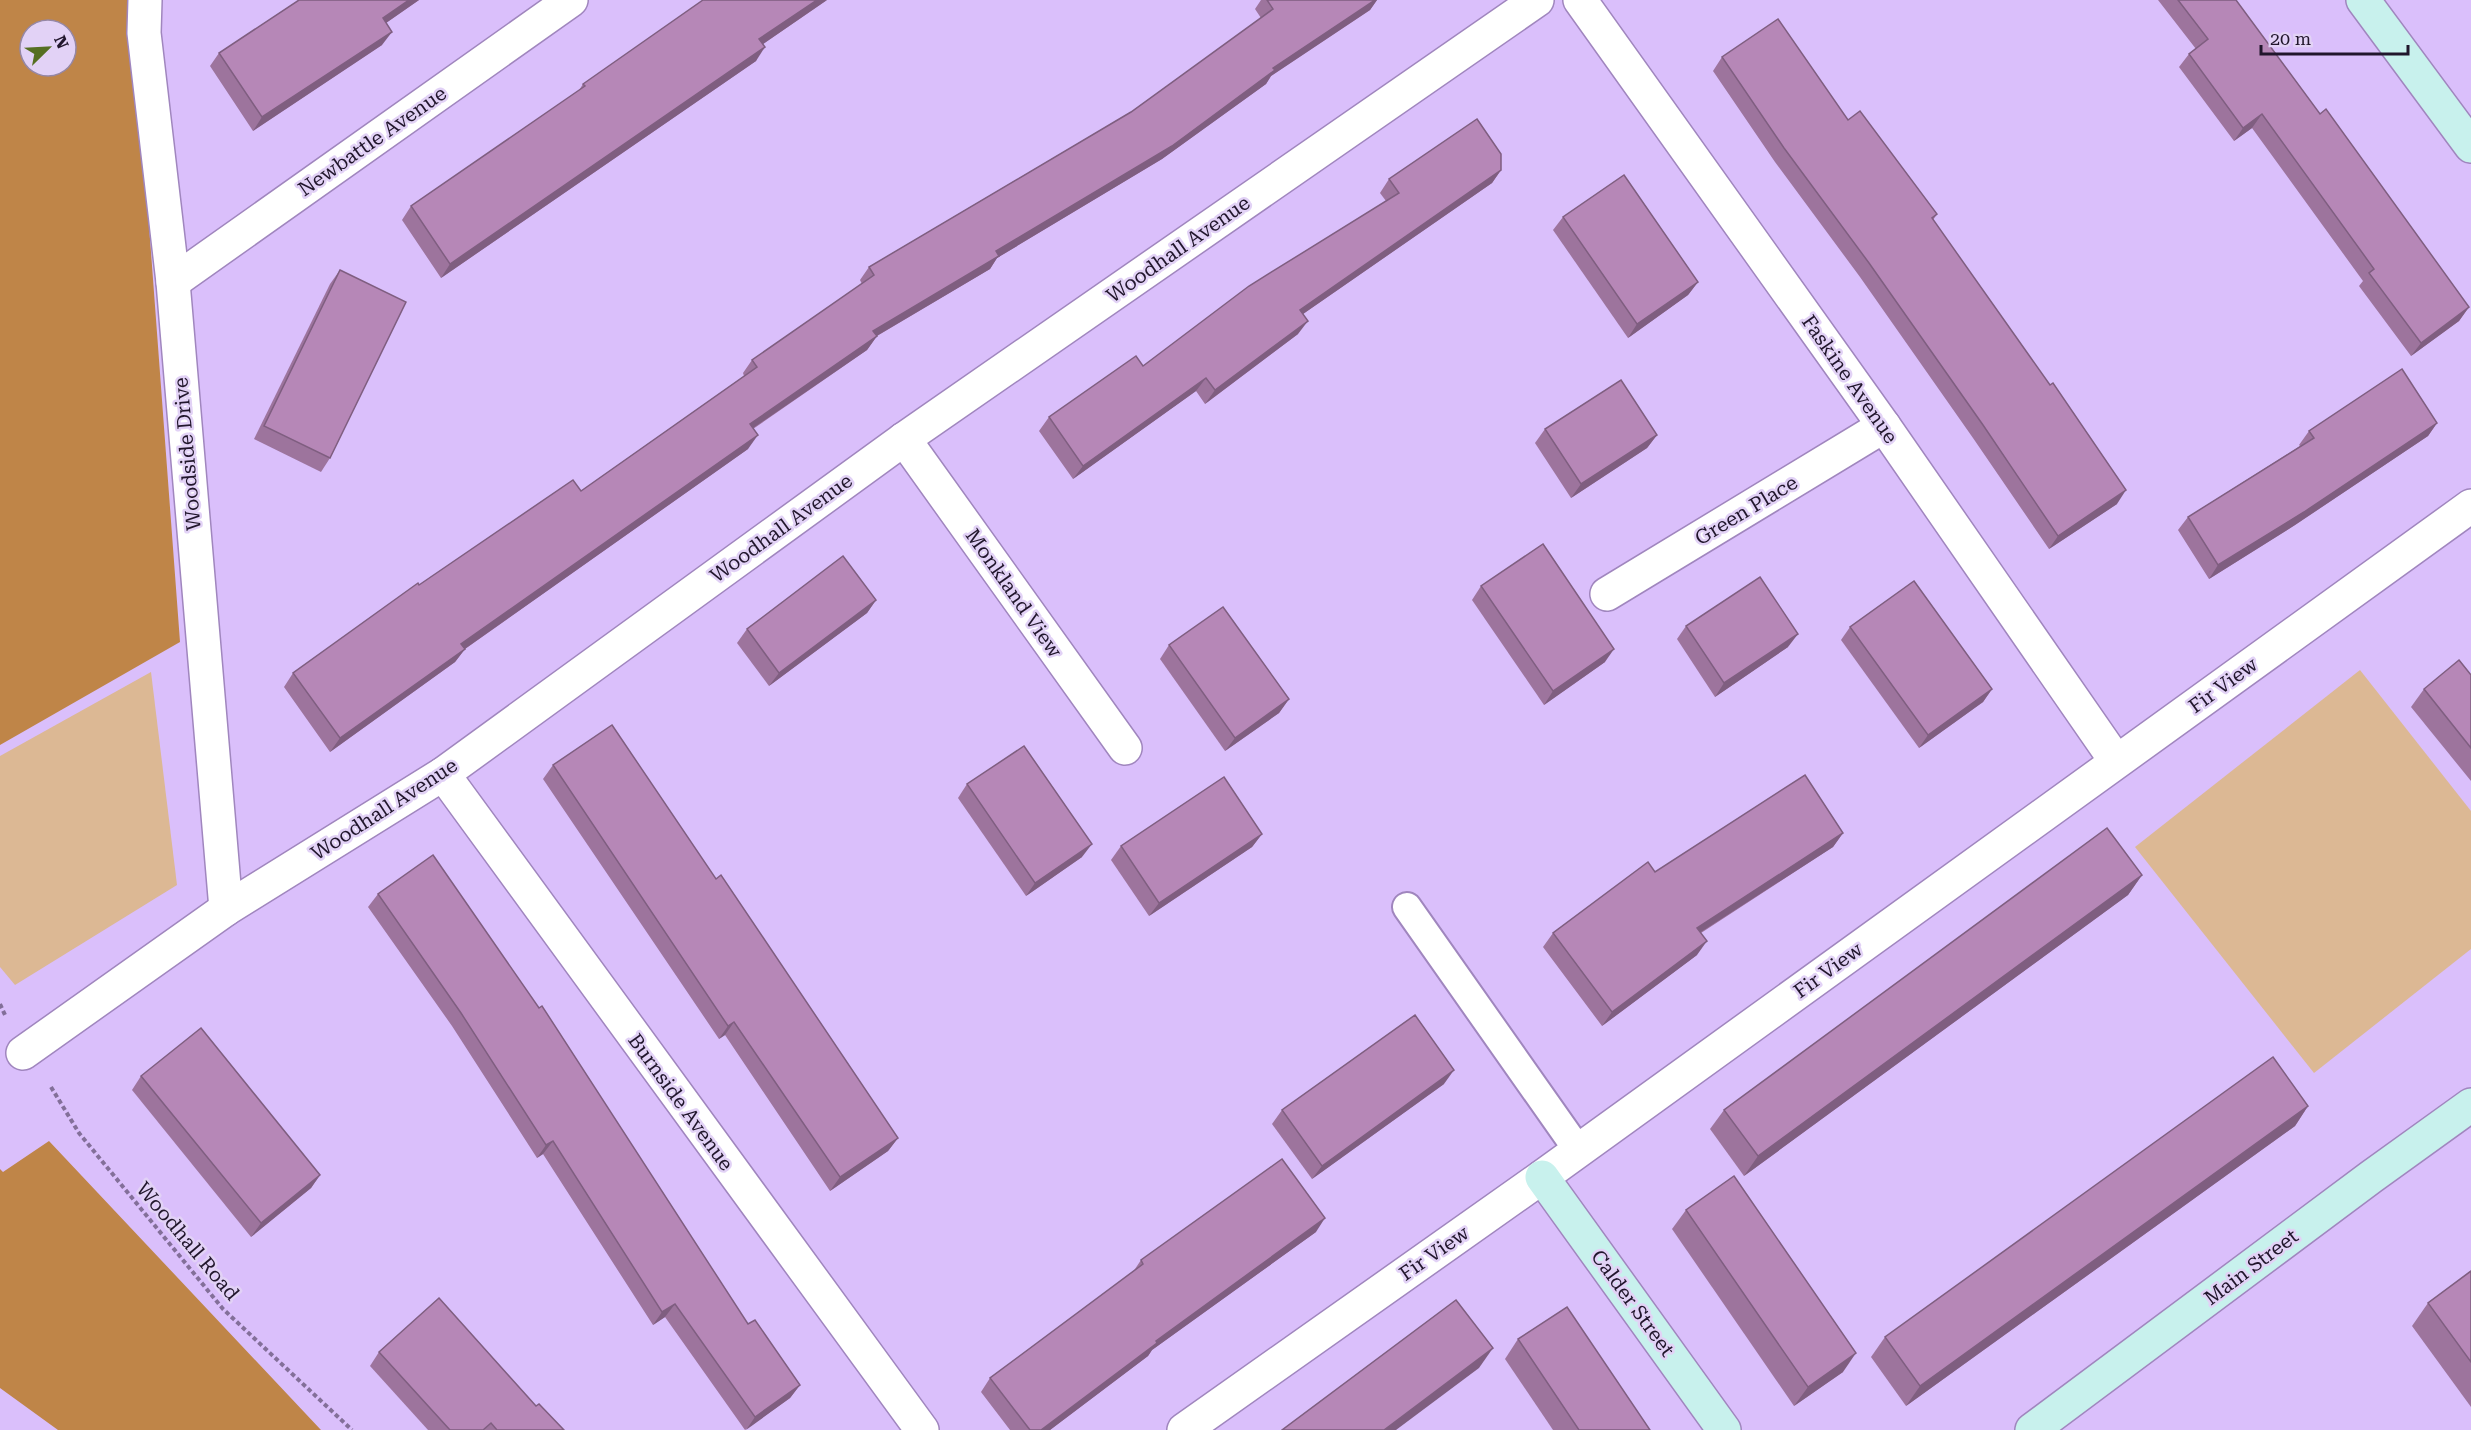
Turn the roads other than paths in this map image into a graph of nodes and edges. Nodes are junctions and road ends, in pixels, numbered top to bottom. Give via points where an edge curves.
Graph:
1 (145, 0) edge
2 (571, 0) edge
3 (1537, 0) edge
4 (1580, 0) edge
5 (2364, 0) edge
6 (2471, 146) edge
7 (173, 282) junction
8 (1884, 426) junction
9 (904, 439) junction
10 (2471, 506) edge
11 (1607, 594) dead end
12 (1125, 748) dead end
13 (2116, 761) junction
14 (443, 774) junction
15 (1407, 907) dead end
16 (226, 909) junction
17 (23, 1053) road end
18 (2471, 1105) edge
19 (1578, 1150) junction
20 (1542, 1177) junction
21 (922, 1430) edge
22 (1184, 1430) edge
23 (1724, 1430) edge
24 (2032, 1430) edge

1 - 7 street, Woodside Drive via 144,33
2 - 7 street, Newbattle Avenue
3 - 9 street, Woodhall Avenue
4 - 8 street, Faskine Avenue
5 - 6 main road
7 - 16 street, Woodside Drive
8 - 11 street, Green Place
8 - 13 street, Faskine Avenue
9 - 12 street, Monkland View
9 - 14 street, Woodhall Avenue
10 - 13 street, Fir View
13 - 19 street, Fir View
14 - 16 street, Woodhall Avenue
14 - 21 street, Burnside Avenue
15 - 19 lane
16 - 17 street, Woodhall Avenue
18 - 24 main road, Main Street
19 - 20 street, Fir View
20 - 22 street, Fir View
20 - 23 main road, Calder Street

